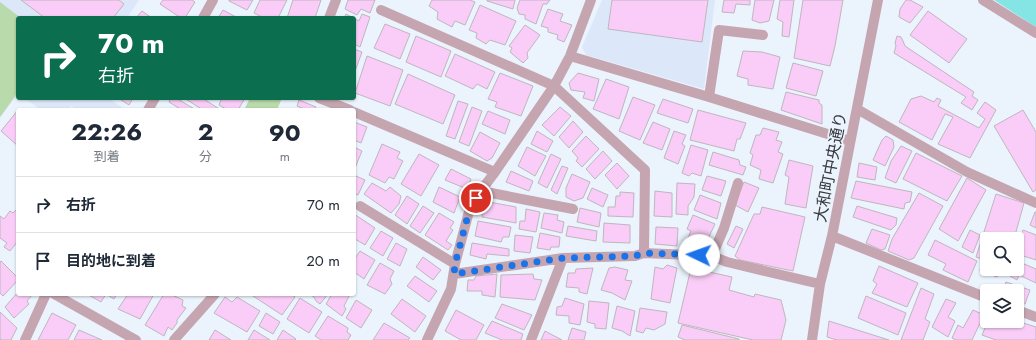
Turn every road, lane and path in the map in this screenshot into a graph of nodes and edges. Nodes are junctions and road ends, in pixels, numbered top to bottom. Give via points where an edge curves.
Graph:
1 (212, 0) edge
2 (336, 0) edge
3 (591, 0) edge
4 (878, 0) edge
5 (983, 0) edge
6 (381, 10) dead end
7 (204, 16) edge
8 (330, 16) edge
9 (1036, 33) edge
10 (764, 35) dead end
11 (570, 56) junction
12 (554, 86) junction
13 (708, 97) junction
14 (324, 100) edge
15 (345, 108) edge
16 (857, 109) junction
17 (356, 113) edge
18 (850, 142) junction
19 (495, 172) junction
20 (738, 183) dead end
21 (481, 191) junction
22 (1036, 202) edge
23 (360, 206) dead end
24 (573, 209) dead end
25 (832, 236) junction
26 (644, 253) junction
27 (712, 256) junction
28 (563, 258) junction
29 (454, 269) junction
30 (820, 284) junction
31 (980, 295) edge
32 (45, 296) edge
33 (58, 296) edge
34 (213, 296) edge
35 (1024, 313) edge
36 (1036, 317) edge
37 (25, 340) edge
38 (136, 340) edge
39 (174, 340) edge
40 (427, 340) edge
41 (531, 340) edge
42 (812, 340) edge

1 - 7 street
2 - 8 street
3 - 11 street
4 - 16 street, 大和町中央通り
5 - 9 street
6 - 12 street
10 - 13 street via 719,30
11 - 12 street
11 - 13 street
12 - 19 street
12 - 26 street via 645,170
13 - 18 street
14 - 15 street
16 - 18 street, 大和町中央通り
16 - 22 street via 967,172
17 - 19 street
18 - 25 street, 大和町中央通り
19 - 21 street
20 - 27 street
21 - 24 street
21 - 29 street via 471,204
23 - 29 street
25 - 30 street, 大和町中央通り
25 - 31 street
26 - 27 street
26 - 28 street via 635,256
27 - 30 street via 727,262
28 - 29 street
28 - 41 street
29 - 40 street via 451,289
30 - 42 street, 大和町中央通り
32 - 37 street
33 - 38 street
34 - 39 street
35 - 36 street

